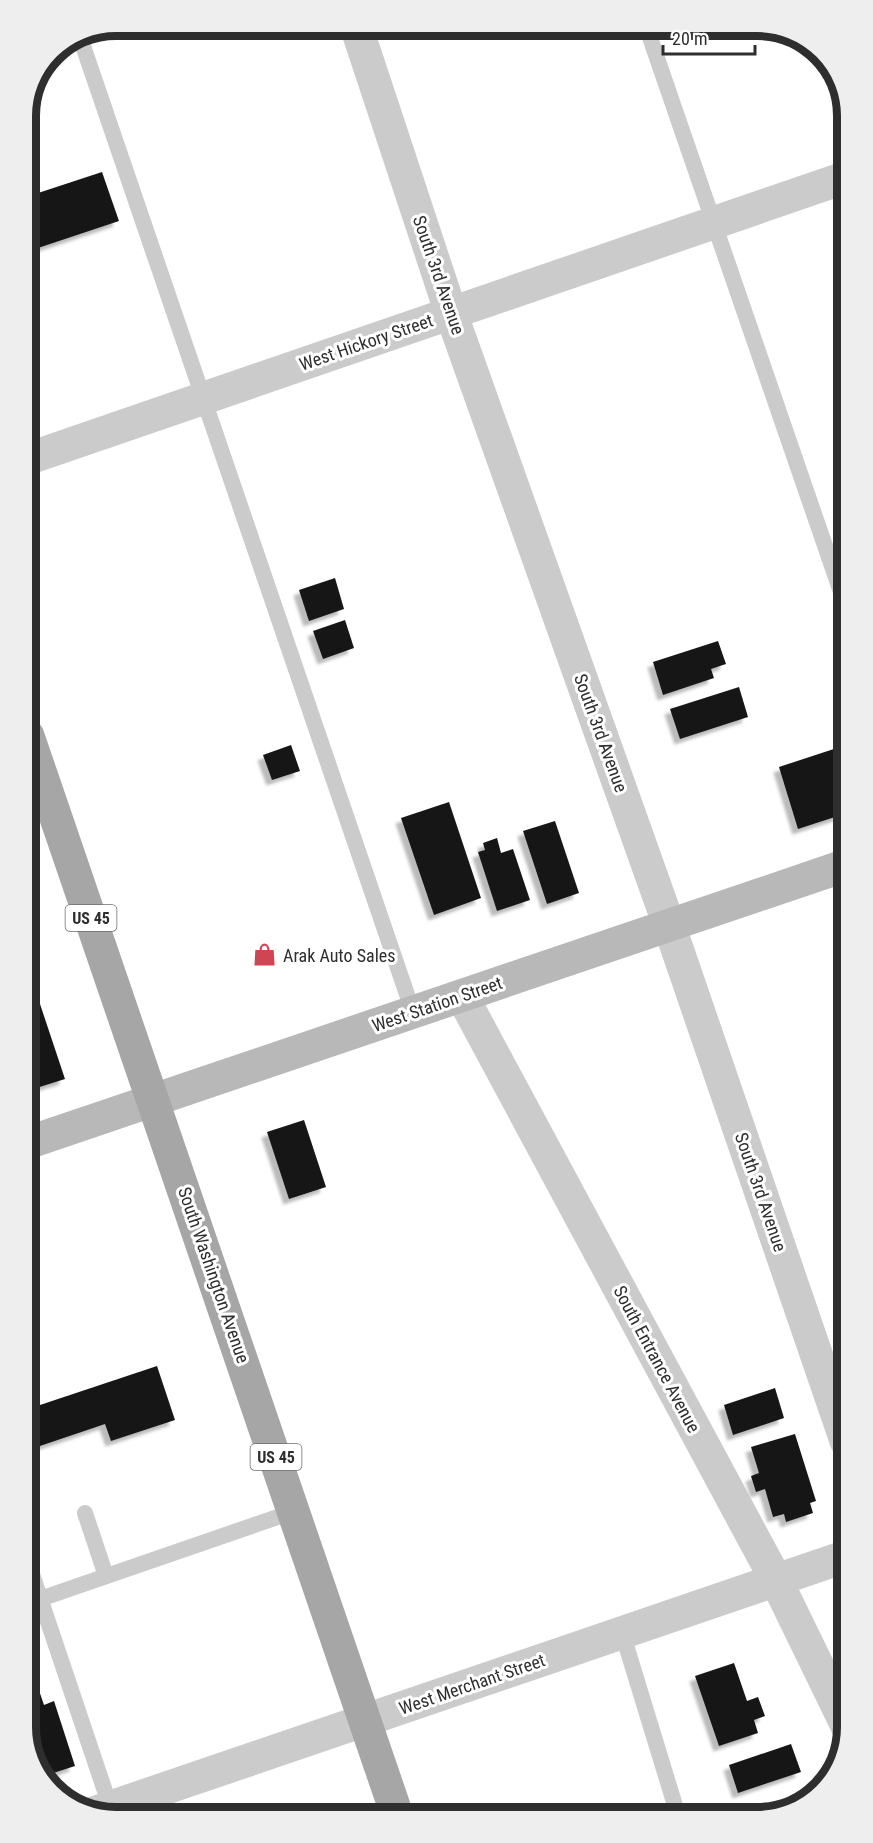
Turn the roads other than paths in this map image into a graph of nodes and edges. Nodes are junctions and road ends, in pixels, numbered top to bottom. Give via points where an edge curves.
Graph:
1 (360, 36) edge
2 (649, 36) edge
3 (82, 44) edge
4 (837, 179) edge
5 (714, 222) junction
6 (451, 313) junction
7 (204, 398) junction
8 (36, 456) edge
9 (837, 581) edge
10 (36, 759) edge
11 (837, 868) edge
12 (669, 925) junction
13 (462, 996) junction
14 (413, 1012) junction
15 (154, 1100) junction
16 (36, 1140) edge
17 (837, 1415) edge
18 (295, 1511) junction
19 (85, 1513) dead end
20 (837, 1559) edge
21 (106, 1576) junction
22 (776, 1580) junction
23 (36, 1586) edge
24 (40, 1599) junction
25 (622, 1632) junction
26 (837, 1704) edge
27 (366, 1720) junction
28 (105, 1806) edge
29 (121, 1807) edge
30 (394, 1807) edge
31 (675, 1807) edge

1 - 6 street, South 3rd Avenue
2 - 5 lane
3 - 7 lane
4 - 5 street, West Hickory Street
5 - 6 street, West Hickory Street
5 - 9 lane
6 - 7 street, West Hickory Street
6 - 12 street, South 3rd Avenue
7 - 8 street, West Hickory Street
7 - 14 lane
10 - 15 main road, South Washington Avenue / US 45
11 - 12 main road, West Station Street
12 - 13 main road, West Station Street
12 - 17 street, South 3rd Avenue
13 - 14 main road, West Station Street
13 - 22 street, South Entrance Avenue
14 - 15 main road, West Station Street
15 - 16 main road, West Station Street
15 - 18 main road, South Washington Avenue / US 45
18 - 21 lane
18 - 27 main road, South Washington Avenue / US 45
19 - 21 lane
20 - 22 street, West Merchant Street
21 - 24 lane
22 - 25 street, West Merchant Street
22 - 26 street, South Entrance Avenue
23 - 24 lane
24 - 28 lane
25 - 27 street, West Merchant Street
25 - 31 lane
27 - 29 street, West Merchant Street
27 - 30 main road, South Washington Avenue / US 45

